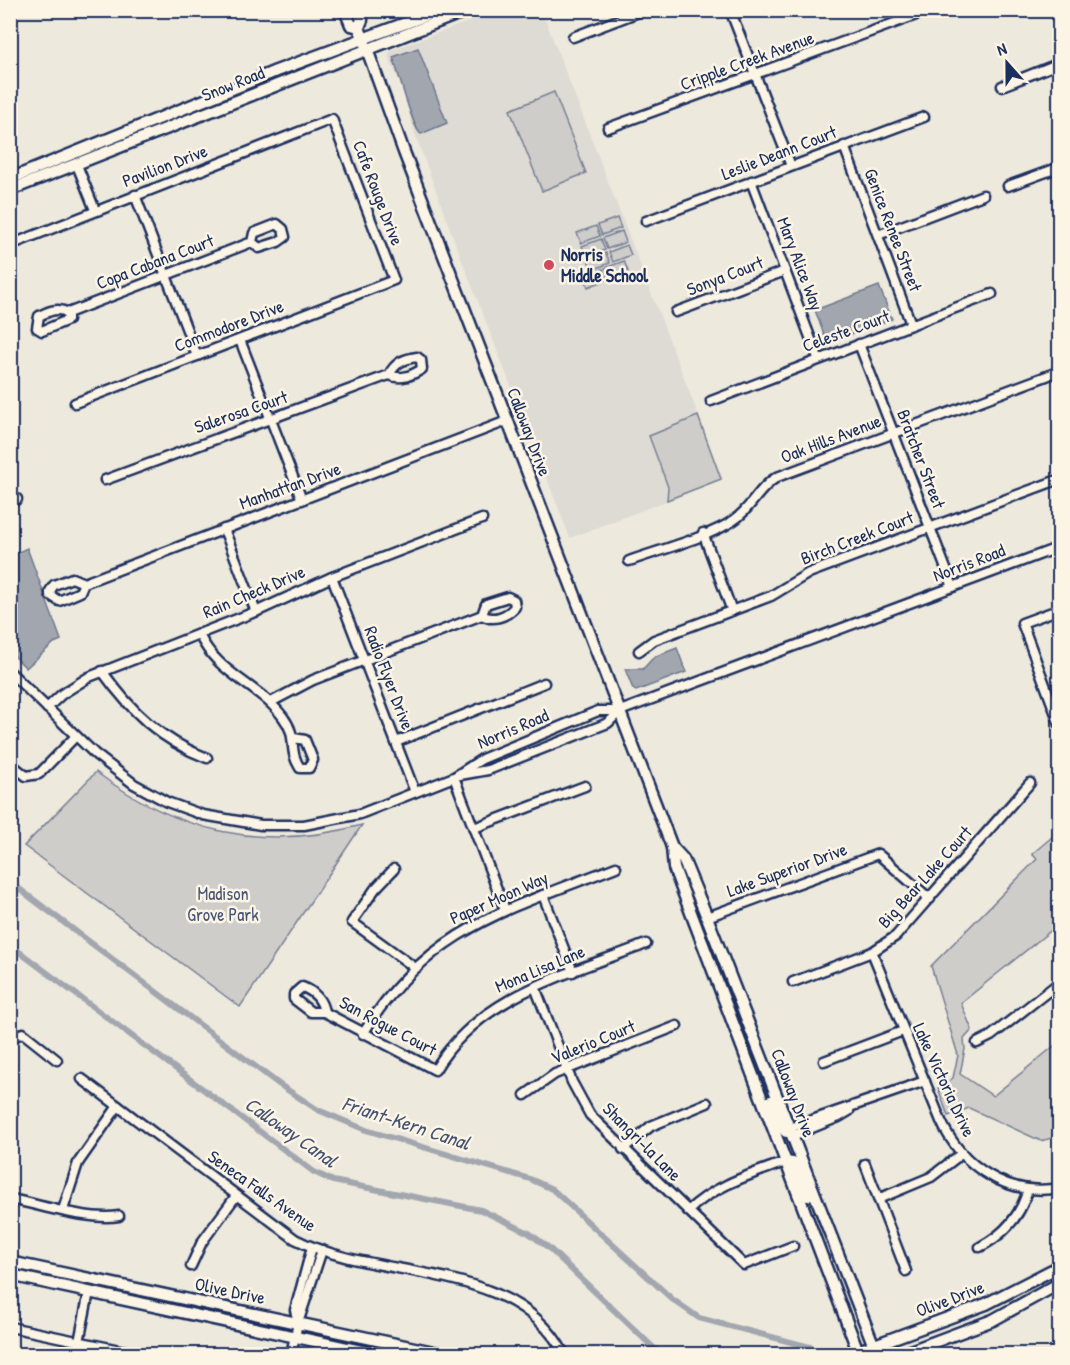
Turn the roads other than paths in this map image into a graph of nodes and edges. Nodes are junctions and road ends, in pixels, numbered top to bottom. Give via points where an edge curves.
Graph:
1 (345, 10) edge
2 (358, 10) edge
3 (441, 10) edge
4 (468, 10) edge
5 (644, 10) edge
6 (730, 10) edge
7 (928, 11) edge
8 (361, 32) junction
9 (573, 37) dead end
10 (367, 50) junction
11 (1059, 63) edge
12 (276, 71) junction
13 (755, 76) junction
14 (1002, 86) dead end
15 (219, 107) junction
16 (924, 117) dead end
17 (332, 119) joint
18 (608, 128) dead end
19 (127, 133) junction
20 (844, 146) junction
21 (77, 165) junction
22 (791, 166) junction
23 (1059, 167) edge
24 (751, 182) junction
25 (13, 183) edge
26 (1008, 186) dead end
27 (135, 195) junction
28 (983, 195) dead end
29 (95, 210) junction
30 (646, 221) dead end
31 (878, 235) junction
32 (252, 242) dead end
33 (10, 245) edge
34 (785, 271) junction
35 (166, 275) junction
36 (394, 280) joint
37 (992, 294) dead end
38 (676, 312) dead end
39 (68, 313) dead end
40 (911, 324) junction
41 (240, 339) junction
42 (859, 344) junction
43 (197, 356) junction
44 (818, 358) junction
45 (1059, 371) edge
46 (389, 375) dead end
47 (711, 401) dead end
48 (75, 403) dead end
49 (271, 420) junction
50 (507, 421) junction
51 (893, 433) junction
52 (1059, 479) edge
53 (105, 480) dead end
54 (302, 500) junction
55 (482, 519) dead end
56 (930, 528) junction
57 (224, 529) junction
58 (703, 534) junction
59 (1059, 547) edge
60 (629, 561) dead end
61 (332, 577) junction
62 (84, 583) dead end
63 (953, 587) junction
64 (1059, 609) edge
65 (732, 611) junction
66 (256, 612) junction
67 (482, 615) dead end
68 (199, 634) junction
69 (639, 651) dead end
70 (364, 660) junction
71 (102, 671) junction
72 (10, 672) edge
73 (544, 683) dead end
74 (271, 702) junction
75 (47, 708) junction
76 (620, 711) junction
77 (1059, 724) edge
78 (76, 736) junction
79 (294, 738) dead end
80 (396, 742) junction
81 (207, 758) dead end
82 (10, 763) edge
83 (454, 777) junction
84 (1030, 783) dead end
85 (585, 786) dead end
86 (415, 792) junction
87 (474, 828) junction
88 (672, 847) junction
89 (616, 867) dead end
90 (674, 868) junction
91 (394, 869) dead end
92 (543, 896) junction
93 (930, 899) junction
94 (505, 910) junction
95 (707, 917) junction
96 (646, 944) dead end
97 (872, 952) junction
98 (414, 968) junction
99 (573, 972) junction
100 (793, 982) dead end
101 (1059, 982) edge
102 (535, 987) junction
103 (324, 1012) dead end
104 (678, 1026) dead end
105 (903, 1031) junction
106 (363, 1034) junction
107 (10, 1038) edge
108 (977, 1043) dead end
109 (57, 1060) dead end
110 (824, 1061) dead end
111 (567, 1069) junction
112 (435, 1070) joint
113 (753, 1077) junction
114 (82, 1080) dead end
115 (926, 1082) junction
116 (525, 1095) dead end
117 (707, 1103) dead end
118 (118, 1106) junction
119 (790, 1132) junction
120 (623, 1149) junction
121 (961, 1154) junction
122 (785, 1162) junction
123 (865, 1164) dead end
124 (1059, 1188) edge
125 (1028, 1189) junction
126 (236, 1196) junction
127 (10, 1199) edge
128 (878, 1199) junction
129 (819, 1205) junction
130 (63, 1210) junction
131 (688, 1211) junction
132 (119, 1216) dead end
133 (793, 1246) dead end
134 (312, 1247) junction
135 (980, 1247) dead end
136 (322, 1250) junction
137 (10, 1262) edge
138 (191, 1266) dead end
139 (1059, 1266) edge
140 (906, 1271) dead end
141 (10, 1275) edge
142 (1059, 1283) edge
143 (137, 1289) junction
144 (89, 1292) junction
145 (298, 1323) junction
146 (10, 1327) edge
147 (295, 1337) junction
148 (79, 1342) junction
149 (876, 1350) edge
150 (564, 1353) edge
151 (855, 1353) edge
152 (139, 1354) edge
153 (291, 1354) edge
154 (375, 1354) edge
155 (405, 1354) edge
156 (412, 1354) edge
157 (443, 1354) edge
158 (902, 1354) edge

1 - 8 main road, Calloway Drive via 351,25
2 - 8 main road, Calloway Drive
3 - 8 main road, Snow Road
4 - 10 main road, Snow Road
5 - 9 street
6 - 13 street
7 - 13 street, Cripple Creek Avenue
8 - 10 main road, Calloway Drive
8 - 12 main road, Snow Road
10 - 15 main road, Snow Road
10 - 50 main road, Calloway Drive
11 - 14 street
12 - 15 main road via 271,80 225,99
12 - 19 main road, Snow Road
13 - 18 street, Cripple Creek Avenue
13 - 22 street
15 - 21 main road, Snow Road
16 - 20 street, Leslie Deann Court
17 - 27 street, Pavilion Drive
17 - 36 street, Cafe Rouge Drive
19 - 21 main road via 81,155
19 - 25 main road, Snow Road
20 - 22 street, Leslie Deann Court
20 - 31 street, Genice Renee Street
21 - 25 main road, Snow Road
21 - 29 street
22 - 24 street, Leslie Deann Court
23 - 26 street
24 - 30 street, Leslie Deann Court
24 - 34 street, Mary Alice Way
27 - 29 street, Pavilion Drive
27 - 35 street
28 - 31 street
29 - 33 street, Pavilion Drive
31 - 40 street, Genice Renee Street
32 - 35 street, Copa Cabana Court
34 - 38 street, Sonya Court
34 - 44 street, Mary Alice Way
35 - 39 street, Copa Cabana Court
35 - 43 street
36 - 41 street, Commodore Drive
37 - 40 street, Celeste Court
40 - 42 street, Celeste Court
41 - 43 street, Commodore Drive
41 - 49 street
42 - 44 street, Celeste Court
42 - 51 street, Bratcher Street
43 - 48 street, Commodore Drive
44 - 47 street, Celeste Court
45 - 51 street, Oak Hills Avenue
46 - 49 street, Salerosa Court
49 - 53 street, Salerosa Court
49 - 54 street
50 - 54 street, Manhattan Drive
50 - 76 main road, Calloway Drive
51 - 56 street, Bratcher Street
51 - 58 street, Oak Hills Avenue via 777,477 761,487 740,515
52 - 56 street, Birch Creek Court
54 - 57 street, Manhattan Drive
55 - 61 street, Rain Check Drive
56 - 63 street, Bratcher Street
56 - 65 street, Birch Creek Court via 809,573 771,596
57 - 62 street, Manhattan Drive
57 - 66 street
58 - 60 street, Oak Hills Avenue
58 - 65 street
59 - 63 street, Norris Road
61 - 66 street, Rain Check Drive
61 - 70 street, Radio Flyer Drive
63 - 76 street, Norris Road
64 - 77 street via 1022,623
65 - 69 street, Birch Creek Court via 654,640
66 - 68 street, Rain Check Drive
67 - 70 street
68 - 71 street, Rain Check Drive
68 - 74 street via 218,663
70 - 74 street
70 - 80 street, Radio Flyer Drive
71 - 75 street, Rain Check Drive via 75,685
71 - 81 street via 151,728
72 - 75 street, Norris Road
73 - 80 street
74 - 79 street
75 - 78 street, Norris Road
76 - 83 street via 608,723 488,770
76 - 83 street, Norris Road via 598,711 482,759
76 - 88 main road, Calloway Drive
78 - 82 street via 39,774 26,776
78 - 86 street, Norris Road via 111,768 150,794 185,809 238,823 280,826 322,822 360,814
80 - 86 street, Radio Flyer Drive
83 - 86 street, Norris Road
83 - 87 street
84 - 93 street, Big Bear Lake Court
85 - 87 street
87 - 94 street
88 - 90 main road, Calloway Drive
88 - 95 main road, Calloway Drive via 683,858
89 - 92 street, Paper Moon Way
90 - 95 main road via 684,876 698,911
90 - 113 main road, Calloway Drive
91 - 98 street via 352,922
92 - 94 street, Paper Moon Way
92 - 99 street
93 - 95 street, Lake Superior Drive via 878,854
93 - 97 street, Big Bear Lake Court via 896,936
94 - 98 street, Paper Moon Way via 448,940
95 - 119 main road, Calloway Drive
96 - 99 street, Mona Lisa Lane
97 - 100 street, Big Bear Lake Court
97 - 105 street, Lake Victoria Drive
98 - 106 street, Paper Moon Way via 385,999
99 - 102 street, Mona Lisa Lane
101 - 108 street
102 - 111 street, Shangri-la Lane
102 - 112 street, Mona Lisa Lane via 484,1014 458,1039
103 - 106 street, San Rogue Court
104 - 111 street, Valerio Court
105 - 110 street
105 - 115 street, Lake Victoria Drive
106 - 112 street, San Rogue Court
107 - 109 street via 23,1033
111 - 116 street, Valerio Court
111 - 120 street, Shangri-la Lane via 590,1115
113 - 119 main road via 764,1087 781,1127
113 - 122 main road, Calloway Drive
114 - 118 street, Seneca Falls Avenue
115 - 119 street via 851,1109 839,1118
115 - 121 street, Lake Victoria Drive via 946,1133
117 - 120 street via 651,1126
118 - 126 street, Seneca Falls Avenue
118 - 130 street via 78,1163
119 - 129 main road, Calloway Drive
120 - 131 street, Shangri-la Lane
121 - 125 street, Lake Victoria Drive via 992,1178
121 - 128 street via 932,1178
122 - 129 main road via 793,1163 809,1198
122 - 131 street via 721,1186
122 - 151 main road, Calloway Drive
123 - 128 street
124 - 125 street, Lake Victoria Drive
125 - 135 street via 1009,1226
126 - 134 street, Seneca Falls Avenue
126 - 138 street via 202,1242
127 - 130 street
128 - 140 street
129 - 149 main road, Calloway Drive
130 - 132 street
131 - 133 street, Shangri-la Lane via 744,1265
134 - 136 street, Seneca Falls Avenue
134 - 145 street via 295,1310
136 - 145 street
136 - 150 street, Seneca Falls Avenue via 490,1290 524,1308 558,1341
137 - 143 main road, Olive Drive
139 - 149 main road, Olive Drive via 986,1304
141 - 144 main road, Olive Drive
142 - 158 main road, Olive Drive via 993,1320
143 - 144 main road via 129,1293 97,1288
143 - 145 main road, Olive Drive
144 - 147 main road, Olive Drive
144 - 148 street
145 - 147 street
145 - 157 main road, Olive Drive
146 - 148 street
147 - 153 street
147 - 154 main road, Olive Drive
148 - 152 street
149 - 151 main road, Olive Drive
155 - 156 main road

